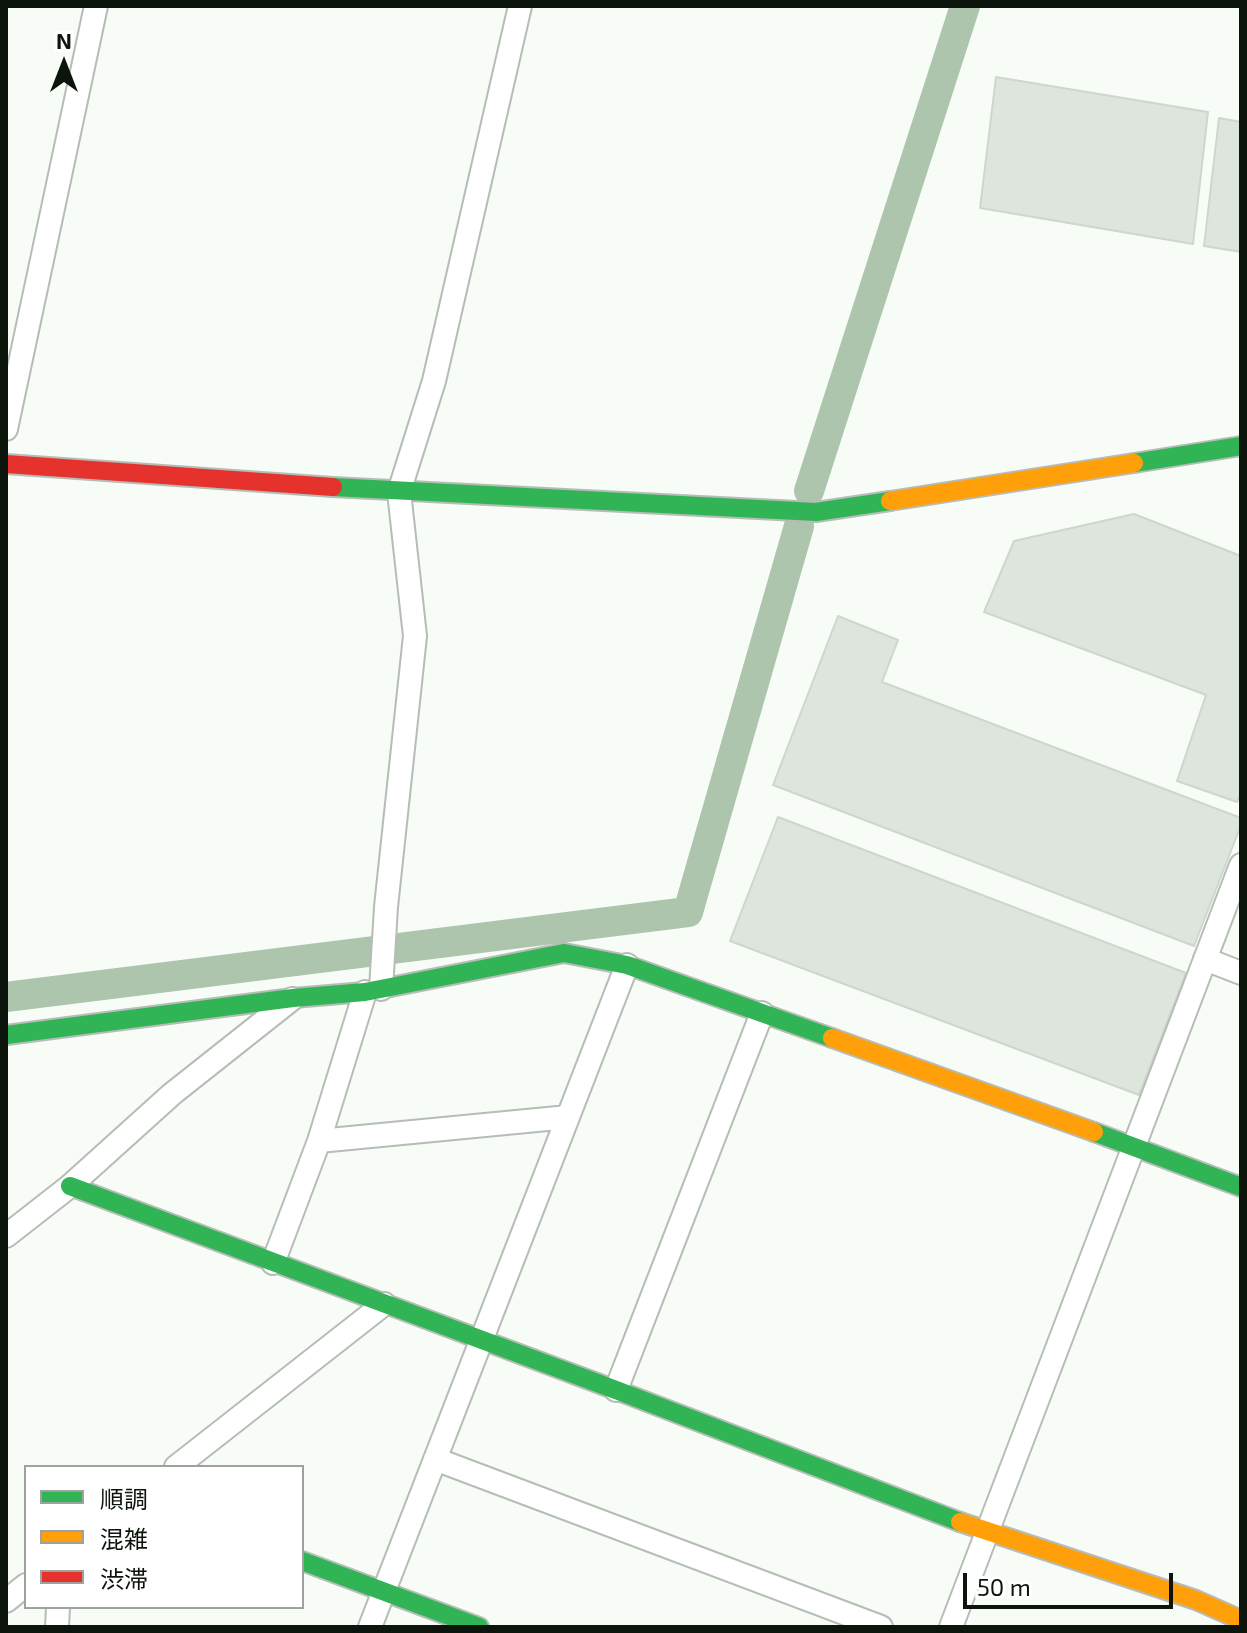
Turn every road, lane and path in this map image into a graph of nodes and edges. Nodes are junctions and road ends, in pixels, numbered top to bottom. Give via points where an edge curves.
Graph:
1 (96, 6) edge
2 (520, 6) edge
3 (6, 429) edge
4 (1241, 446) edge
5 (6, 464) edge
6 (399, 492) junction
7 (1241, 865) edge
8 (1205, 959) junction
9 (627, 965) junction
10 (1241, 973) edge
11 (376, 986) junction
12 (293, 998) junction
13 (762, 1013) junction
14 (6, 1035) edge
15 (568, 1117) junction
16 (319, 1141) junction
17 (1136, 1147) junction
18 (70, 1186) junction
19 (1241, 1187) edge
20 (6, 1236) edge
21 (273, 1263) junction
22 (384, 1304) junction
23 (479, 1341) junction
24 (616, 1390) junction
25 (435, 1459) junction
26 (179, 1465) edge
27 (988, 1533) junction
28 (304, 1562) edge
29 (384, 1592) junction
30 (1241, 1620) edge
31 (370, 1627) edge
32 (479, 1627) edge
33 (881, 1627) edge
34 (951, 1627) edge

1 - 3 street
2 - 6 street via 434,381
4 - 6 street via 816,512
5 - 6 street
6 - 11 street via 415,636
7 - 8 street
8 - 10 street
8 - 17 street
9 - 11 street via 564,953
9 - 13 street
9 - 15 street
11 - 12 street
11 - 16 street
12 - 14 street
12 - 18 street via 172,1094
13 - 17 street
13 - 24 street
15 - 16 street
15 - 23 street
16 - 21 street
17 - 19 street
17 - 27 street
18 - 20 street
18 - 21 street
21 - 22 street
22 - 23 street
22 - 26 street
23 - 24 street
23 - 25 street
24 - 27 street
25 - 29 street
25 - 33 street
27 - 30 street via 1196,1600
27 - 34 street
28 - 29 street
29 - 31 street
29 - 32 street

